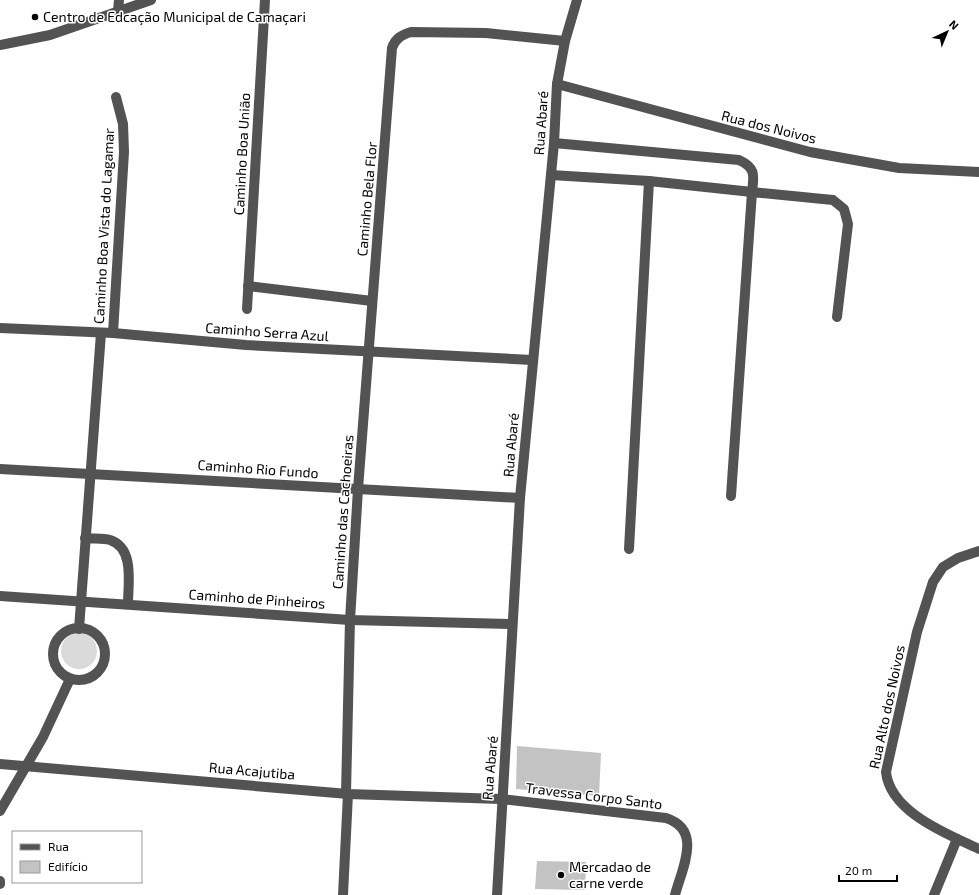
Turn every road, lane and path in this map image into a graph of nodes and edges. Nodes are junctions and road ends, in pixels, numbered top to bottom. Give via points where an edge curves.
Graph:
1 (119, 0) edge
2 (151, 0) edge
3 (265, 0) edge
4 (576, 0) edge
5 (118, 11) junction
6 (565, 41) junction
7 (0, 45) edge
8 (557, 84) junction
9 (116, 97) dead end
10 (554, 143) junction
11 (979, 172) edge
12 (551, 175) junction
13 (649, 181) junction
14 (752, 192) junction
15 (248, 286) junction
16 (372, 301) junction
17 (247, 309) dead end
18 (837, 317) dead end
19 (0, 328) edge
20 (101, 333) junction
21 (113, 333) junction
22 (368, 353) junction
23 (532, 360) junction
24 (0, 469) edge
25 (91, 473) junction
26 (358, 489) junction
27 (731, 496) dead end
28 (520, 498) junction
29 (85, 538) junction
30 (629, 549) dead end
31 (979, 551) edge
32 (0, 596) edge
33 (80, 602) junction
34 (128, 604) junction
35 (350, 620) junction
36 (512, 624) junction
37 (79, 629) junction
38 (70, 678) junction
39 (0, 764) edge
40 (27, 766) junction
41 (347, 793) junction
42 (501, 799) junction
43 (0, 811) edge
44 (957, 839) junction
45 (979, 849) edge
46 (0, 881) edge
47 (0, 884) edge
48 (343, 895) edge
49 (497, 895) edge
50 (675, 895) edge
51 (934, 895) edge

1 - 5 street
2 - 5 street
3 - 15 street, Caminho Boa União
4 - 6 street, Rua Abaré
5 - 7 street via 50,35
6 - 8 street, Rua Abaré
6 - 16 street, Caminho Bela Flor via 486,33 411,32 394,43
8 - 10 street, Rua Abaré
8 - 11 street, Rua dos Noivos via 810,152 899,168
9 - 21 street, Caminho Boa Vista do Lagamar via 123,124 124,152
10 - 12 street, Rua Abaré
10 - 14 street via 739,160 753,171
12 - 13 street
12 - 23 street, Rua Abaré
13 - 14 street
13 - 30 street
14 - 18 street via 833,200 844,208 848,224
14 - 27 street
15 - 16 street
15 - 17 street, Caminho Boa União
16 - 22 street, Caminho Bela Flor
19 - 20 street, Caminho Serra Azul
20 - 21 street, Caminho Serra Azul
20 - 25 street
21 - 22 street, Caminho Serra Azul
22 - 23 street, Caminho Serra Azul
22 - 26 street, Caminho das Cachoeiras
23 - 28 street, Rua Abaré
24 - 25 street, Caminho Rio Fundo
25 - 26 street, Caminho Rio Fundo
25 - 29 street
26 - 28 street, Caminho Rio Fundo
26 - 35 street, Caminho das Cachoeiras
28 - 36 street, Rua Abaré
29 - 33 street
29 - 34 street via 110,540 126,554
31 - 44 street, Rua Alto dos Noivos via 958,558 943,567 933,582 917,632 886,772 886,779 894,795 906,808
32 - 33 street, Caminho de Pinheiros
33 - 34 street, Caminho de Pinheiros
33 - 37 street
34 - 35 street, Caminho de Pinheiros
35 - 36 street, Caminho de Pinheiros
35 - 41 street, Caminho das Cachoeiras
36 - 42 street, Rua Abaré via 508,721
37 - 38 street via 68,630 60,636 53,655 55,665 61,673
37 - 38 street via 97,635 103,644 105,654 98,672 90,678
38 - 40 street
39 - 40 street, Rua Acajutiba
40 - 41 street, Rua Acajutiba
40 - 43 street
41 - 42 street, Rua Acajutiba
41 - 48 street, Caminho das Cachoeiras
42 - 49 street, Rua Abaré
42 - 50 street, Travessa Corpo Santo via 674,821 686,833 688,845
44 - 45 street, Rua Alto dos Noivos
44 - 51 street
46 - 47 street

